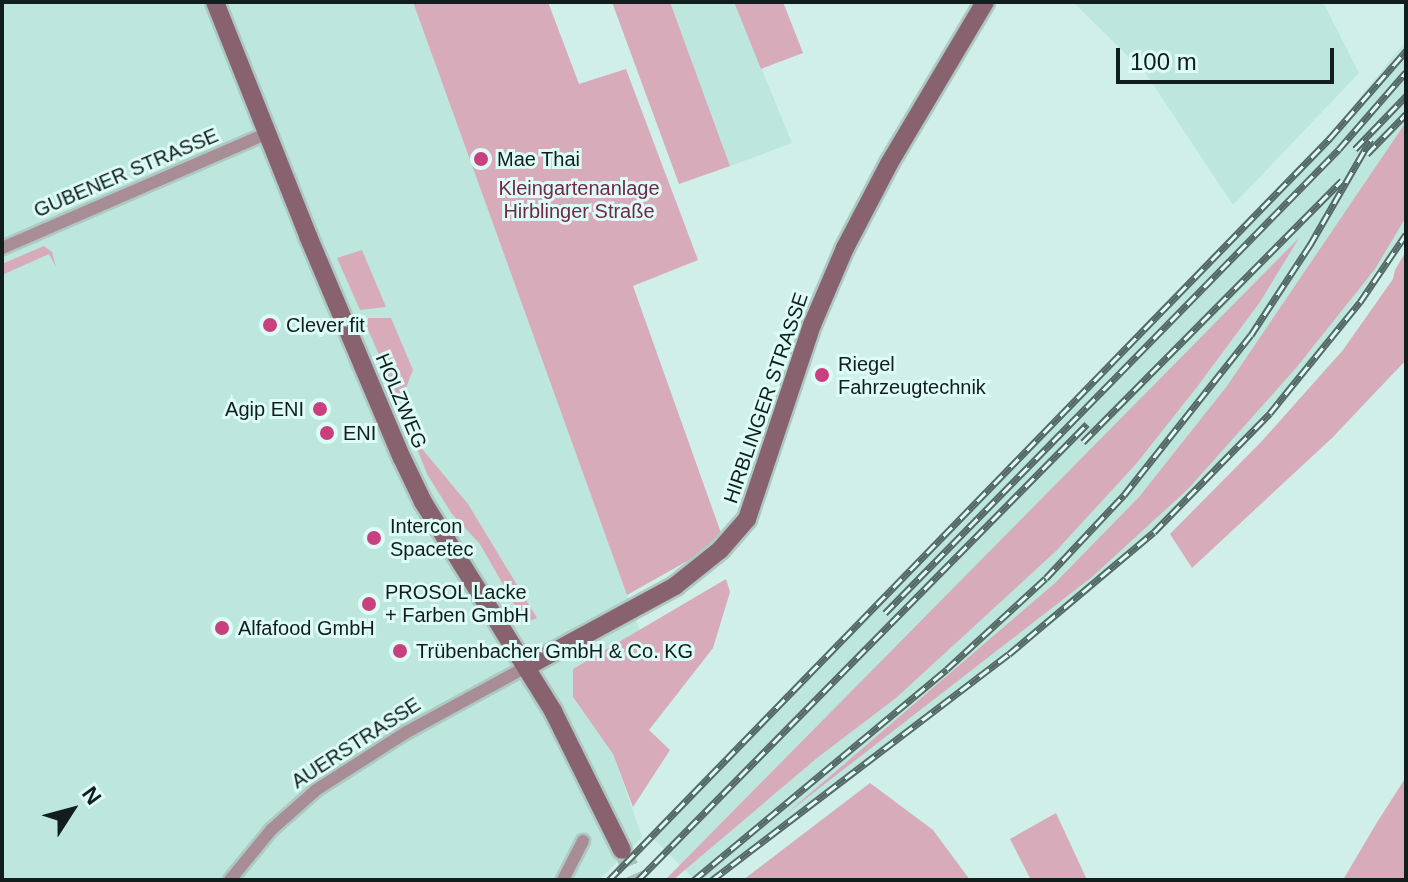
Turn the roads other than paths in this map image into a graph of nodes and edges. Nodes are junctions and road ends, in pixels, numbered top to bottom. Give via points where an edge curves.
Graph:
1 (215, 2) edge
2 (985, 2) edge
3 (266, 134) junction
4 (2, 248) edge
5 (526, 667) junction
6 (583, 841) dead end
7 (622, 850) tunnel mouth
8 (230, 880) edge
9 (563, 880) edge

1 - 3 main road, HOLZWEG
2 - 5 main road, HIRBLINGER STRASSE via 845,248 812,325 747,519 720,550 675,586
3 - 4 street, GUBENER STRASSE
3 - 5 main road, HOLZWEG via 423,502
5 - 7 main road
5 - 8 street, AUERSTRASSE via 394,739 316,790 271,830
6 - 9 street

